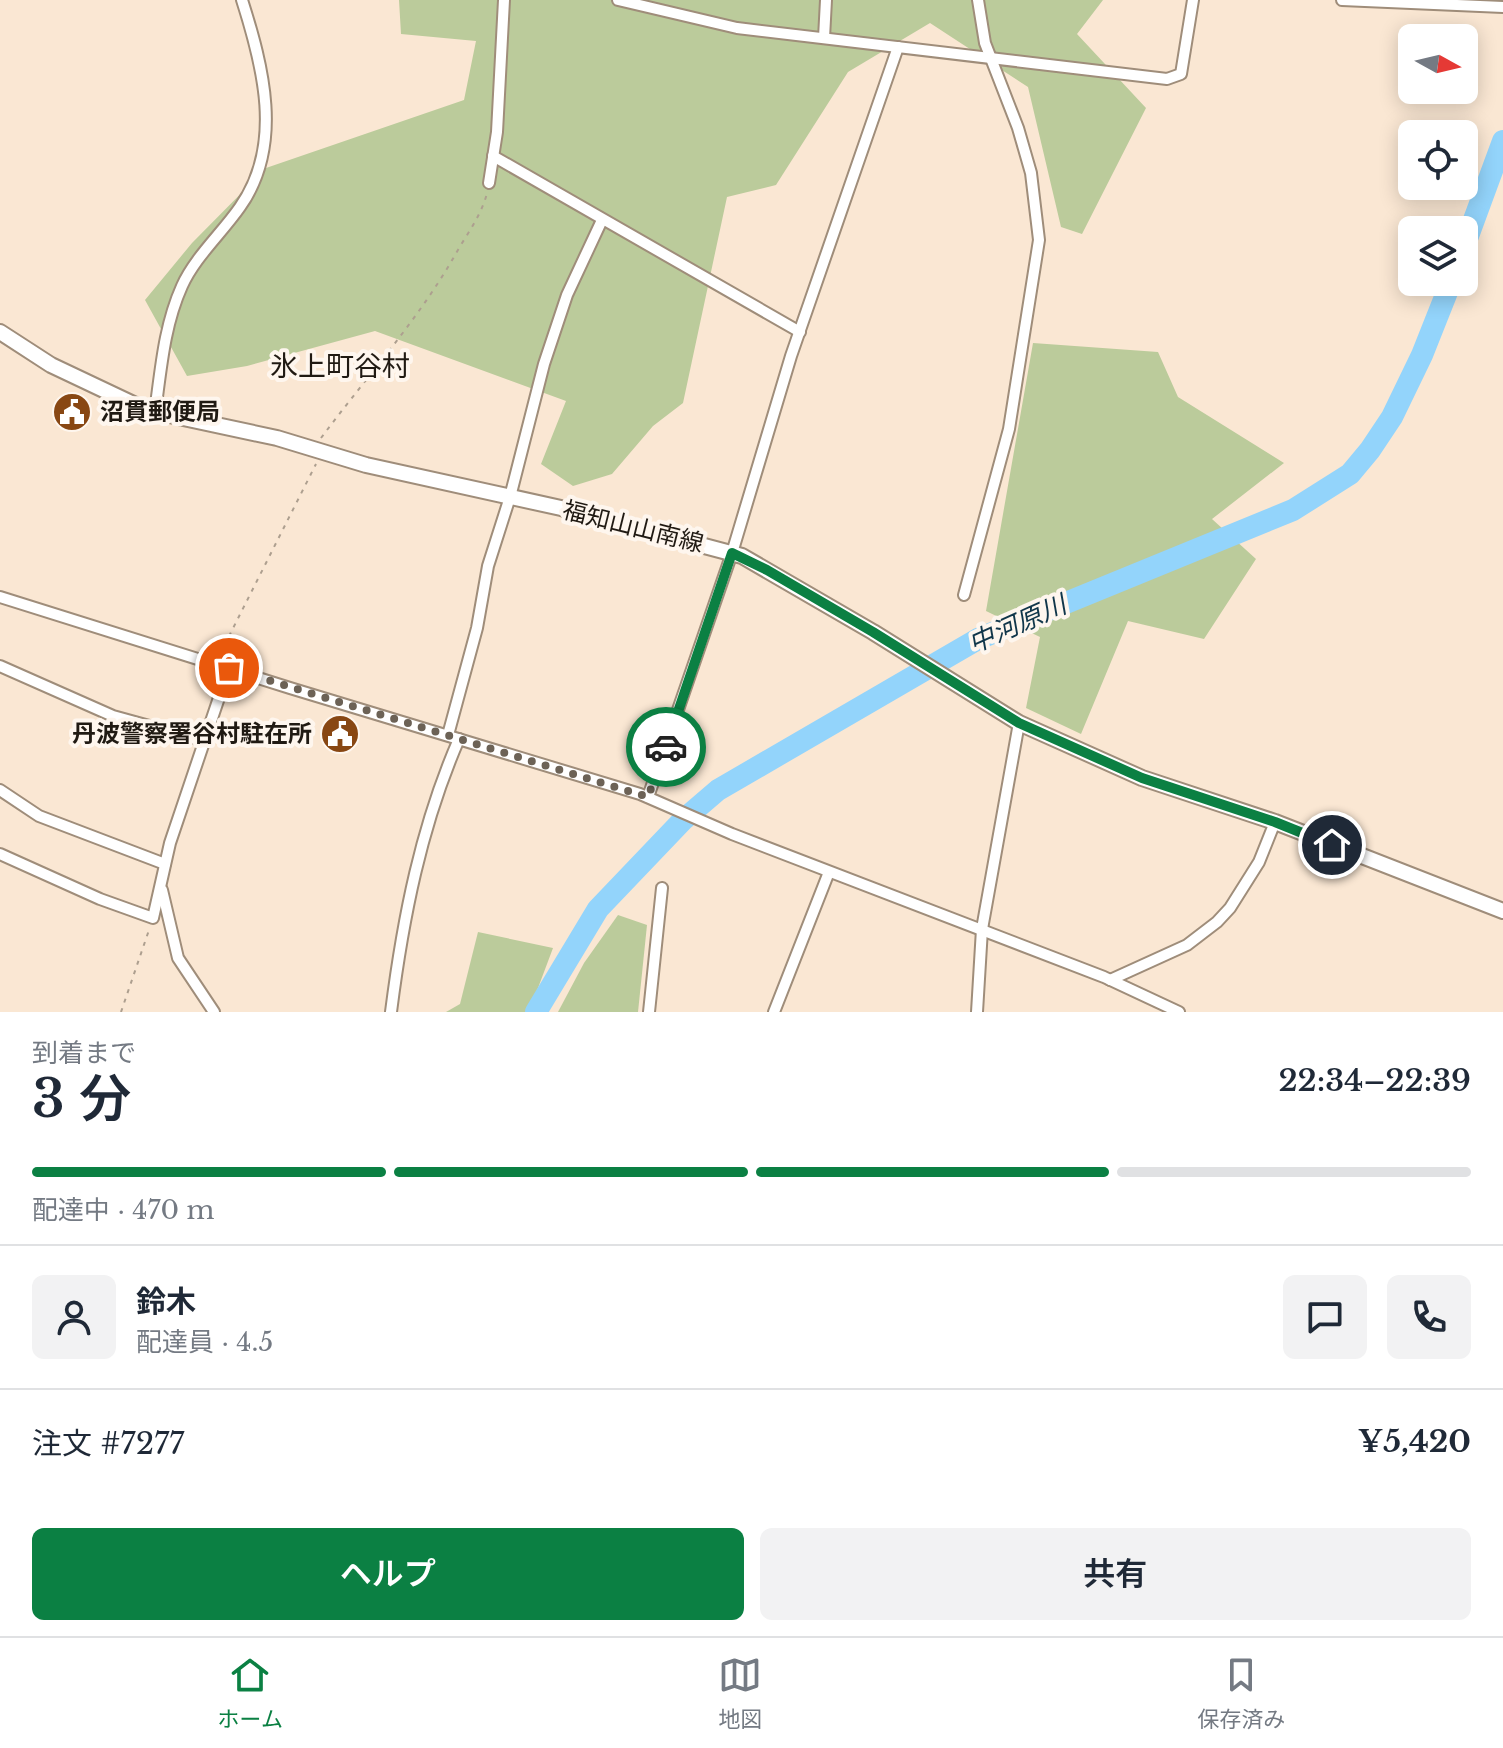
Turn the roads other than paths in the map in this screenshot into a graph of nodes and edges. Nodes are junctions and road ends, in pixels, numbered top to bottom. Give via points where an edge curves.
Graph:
1 (242, 0) edge
2 (504, 0) edge
3 (618, 0) edge
4 (826, 0) edge
5 (978, 0) edge
6 (1193, 0) edge
7 (1342, 0) edge
8 (1503, 7) edge
9 (824, 38) junction
10 (898, 47) junction
11 (992, 60) junction
12 (493, 156) junction
13 (489, 183) road end
14 (602, 220) junction
15 (0, 332) edge
16 (800, 332) junction
17 (155, 412) junction
18 (510, 497) junction
19 (732, 553) junction
20 (964, 595) dead end
21 (0, 597) edge
22 (0, 666) edge
23 (229, 668) junction
24 (1019, 723) junction
25 (454, 737) junction
26 (204, 741) junction
27 (0, 790) edge
28 (648, 797) junction
29 (1275, 822) junction
30 (0, 854) edge
31 (165, 864) junction
32 (829, 872) junction
33 (161, 884) junction
34 (662, 888) dead end
35 (1503, 911) edge
36 (982, 929) junction
37 (1110, 980) junction
38 (214, 1012) edge
39 (391, 1012) edge
40 (649, 1012) edge
41 (774, 1012) edge
42 (977, 1012) edge
43 (1179, 1012) edge

1 - 17 street via 261,70 267,130 258,175 182,286 165,334
2 - 12 street
3 - 9 street via 737,28
4 - 9 street
5 - 11 street
6 - 11 street via 1181,74 1167,79
7 - 8 street
9 - 10 street
10 - 11 street
10 - 16 street
11 - 20 street via 1031,173 1039,240 1009,429
12 - 13 street
12 - 14 street
14 - 16 street
14 - 18 street via 554,328
15 - 17 main road, 福知山山南線 via 51,365
16 - 19 street
17 - 18 main road, 福知山山南線
18 - 19 main road, 福知山山南線
18 - 25 street via 488,566
19 - 24 main road, 福知山山南線 via 892,643
19 - 28 street
21 - 23 street
22 - 26 street via 113,716
23 - 25 street
23 - 26 street
24 - 29 main road, 福知山山南線 via 1142,778
24 - 36 street
25 - 28 street
25 - 39 street via 405,915
26 - 31 street
27 - 31 street via 39,816
28 - 32 street
29 - 35 main road, 福知山山南線
29 - 37 street via 1259,862 1217,922 1187,945
30 - 33 street via 153,918
31 - 33 street
32 - 36 street
32 - 41 street
33 - 38 street via 178,958
34 - 40 street
36 - 37 street
36 - 42 street
37 - 43 street

